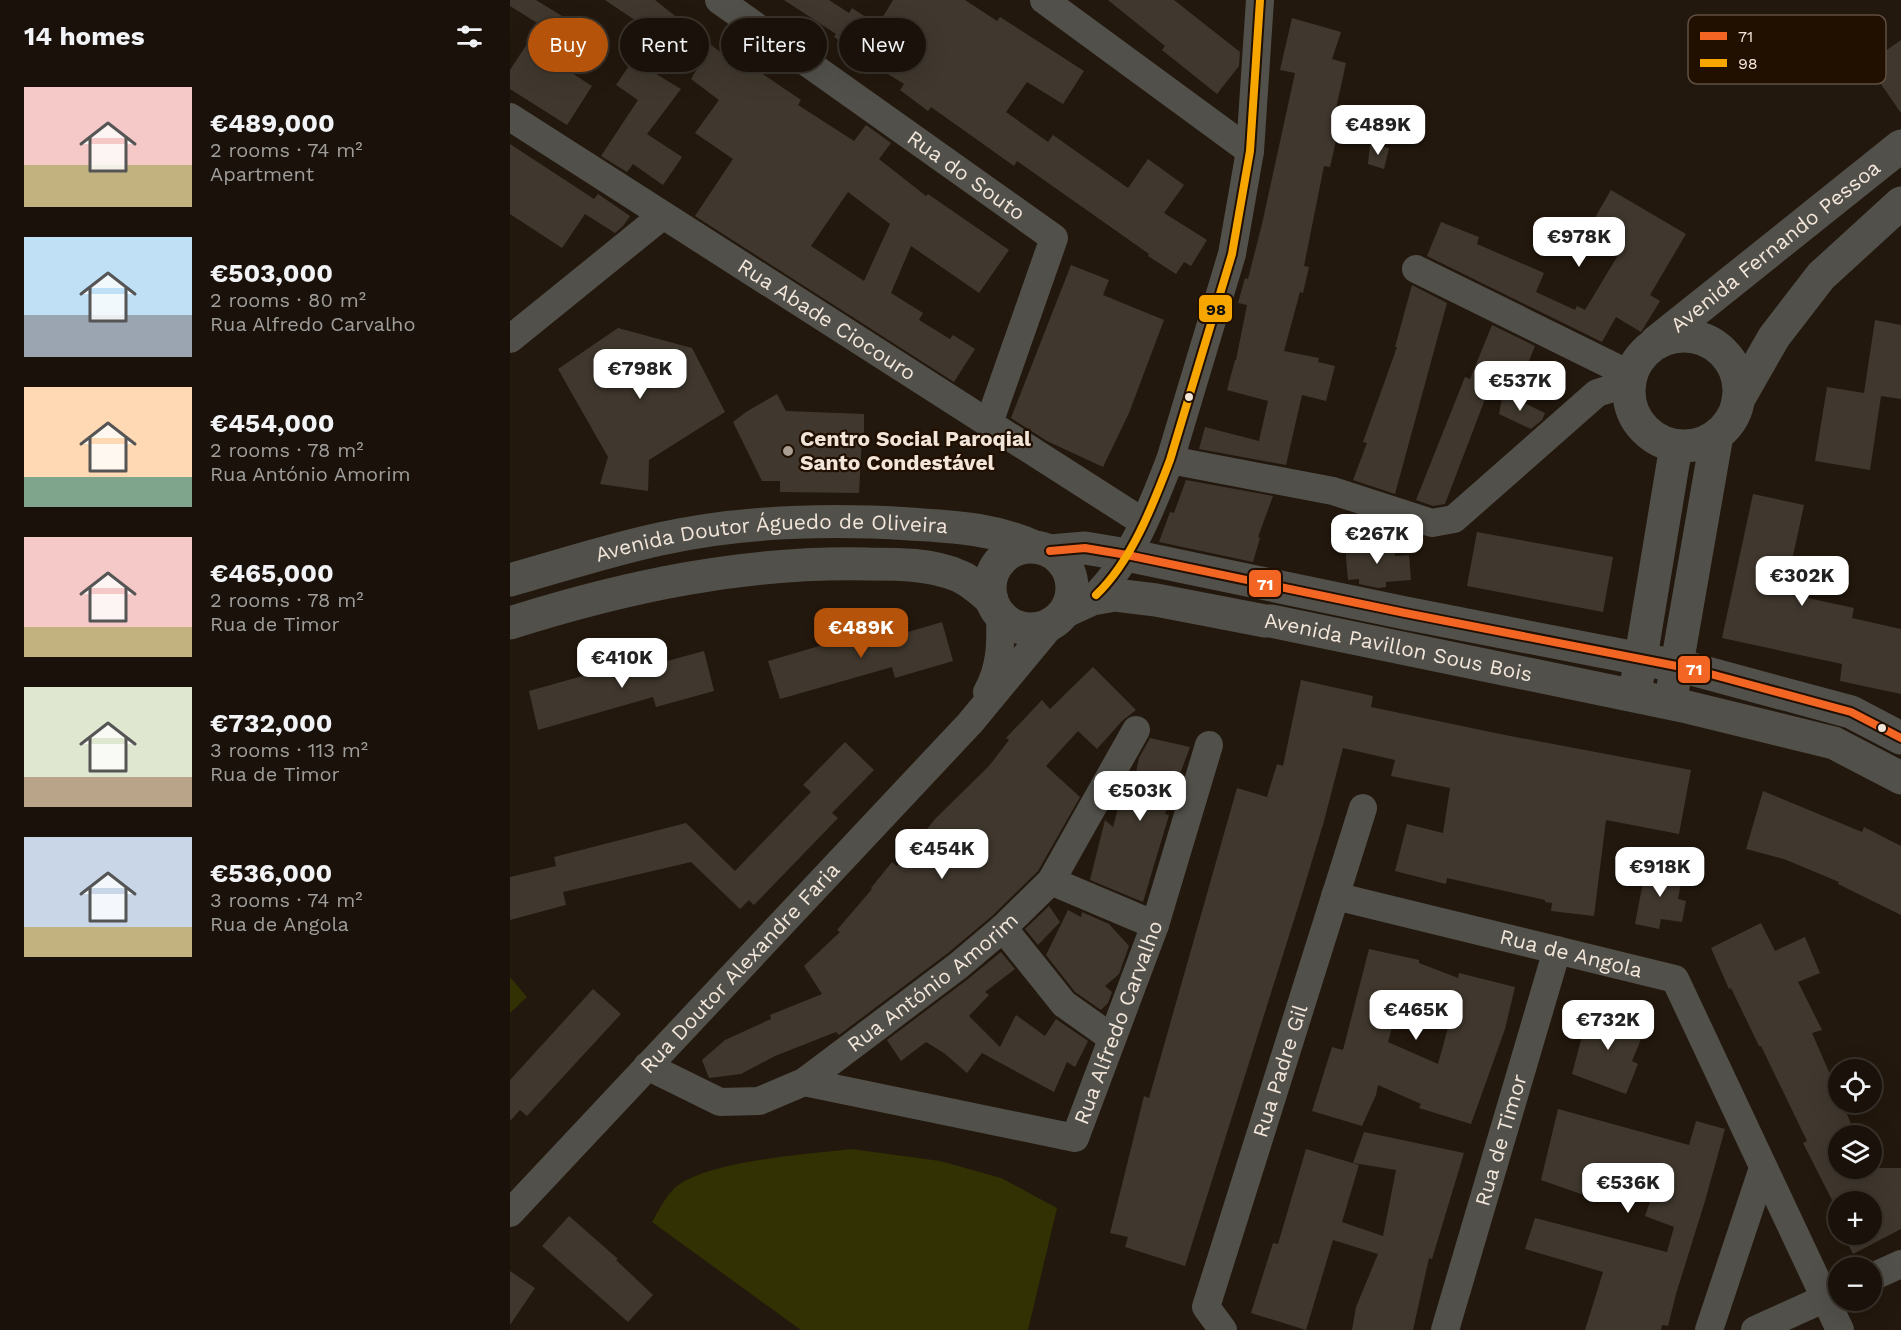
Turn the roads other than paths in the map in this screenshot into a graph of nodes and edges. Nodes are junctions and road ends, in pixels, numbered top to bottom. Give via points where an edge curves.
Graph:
1 (718, 0) edge
2 (1044, 0) edge
3 (1260, 0) edge
4 (510, 117) edge
5 (1901, 146) edge
6 (1250, 150) junction
7 (1901, 203) edge
8 (662, 216) junction
9 (1416, 269) dead end
10 (510, 339) edge
11 (1651, 346) junction
12 (1630, 379) junction
13 (1738, 400) junction
14 (989, 423) junction
15 (1717, 435) junction
16 (1676, 446) junction
17 (1170, 460) junction
18 (1143, 522) junction
19 (1043, 549) junction
20 (1127, 555) junction
21 (510, 580) edge
22 (996, 608) junction
23 (1070, 611) junction
24 (510, 623) edge
25 (1642, 659) junction
26 (1677, 666) junction
27 (1634, 696) junction
28 (1671, 704) junction
29 (970, 723) junction
30 (1136, 730) dead end
31 (1901, 738) edge
32 (1209, 745) dead end
33 (1901, 778) edge
34 (1363, 808) dead end
35 (1051, 881) junction
36 (1335, 896) junction
37 (1155, 925) junction
38 (1003, 928) junction
39 (1557, 950) junction
40 (1112, 1038) junction
41 (647, 1066) junction
42 (804, 1082) junction
43 (1764, 1168) junction
44 (510, 1213) edge
45 (1901, 1264) edge
46 (1882, 1273) edge
47 (1828, 1288) edge
48 (1828, 1297) edge
49 (1836, 1311) edge
50 (1223, 1330) edge
51 (1444, 1330) edge
52 (1709, 1330) edge
53 (1755, 1330) edge
54 (1840, 1330) edge

1 - 14 street, Rua do Souto via 1054,238
2 - 6 street
3 - 6 street
4 - 8 street, Rua Abade Ciocouro
5 - 11 street, Avenida Fernando Pessoa
6 - 17 street via 1232,254
7 - 13 street via 1821,276 1774,338
8 - 10 street
8 - 14 street, Rua Abade Ciocouro
9 - 12 street
11 - 12 street via 1638,359
11 - 13 street via 1686,335 1704,339 1720,349 1732,364 1738,381
12 - 16 street via 1629,400 1635,417 1659,441
12 - 17 street via 1597,393 1454,519 1432,523 1334,490
13 - 15 street via 1730,420
14 - 18 street, Rua Abade Ciocouro
15 - 16 street via 1690,446
15 - 26 street
16 - 25 street
17 - 18 street
18 - 20 street
19 - 20 street via 1085,548
19 - 21 street, Avenida Doutor Águedo de Oliveira via 988,531 937,526 882,522 761,525 661,538
19 - 22 street via 1015,551 999,562 990,587
19 - 23 street via 1061,560 1069,571
20 - 23 street via 1108,583
20 - 25 street
22 - 23 street via 1008,623 1030,629 1042,628
22 - 24 street, Avenida Doutor Águedo de Oliveira via 962,577 948,572 900,564 822,563 684,578
22 - 29 street via 1001,637 997,671
23 - 27 street, Avenida Pavillon Sous Bois via 1115,595 1156,600
23 - 29 street
25 - 26 street
25 - 27 street
26 - 28 street
26 - 31 street via 1851,712
27 - 28 street, Avenida Pavillon Sous Bois
28 - 33 street, Avenida Pavillon Sous Bois via 1834,744
29 - 41 street, Rua Doutor Alexandre Faria
30 - 35 street, Rua António Amorim
32 - 37 street, Rua Alfredo Carvalho
34 - 36 street, Rua Padre Gil
35 - 37 street
35 - 38 street, Rua António Amorim
36 - 39 street, Rua de Angola
36 - 50 street, Rua Padre Gil via 1206,1307
37 - 40 street, Rua Alfredo Carvalho
38 - 40 street via 1064,1004
38 - 42 street, Rua António Amorim
39 - 43 street, Rua de Angola via 1675,979
39 - 51 street, Rua de Timor
40 - 42 street, Rua Alfredo Carvalho via 1075,1138
41 - 42 street, Rua António Amorim via 720,1102 759,1101
41 - 44 street, Rua Doutor Alexandre Faria
43 - 47 street, Rua de Angola
43 - 52 street
45 - 46 street
48 - 53 street
49 - 54 street, Rua de Angola

